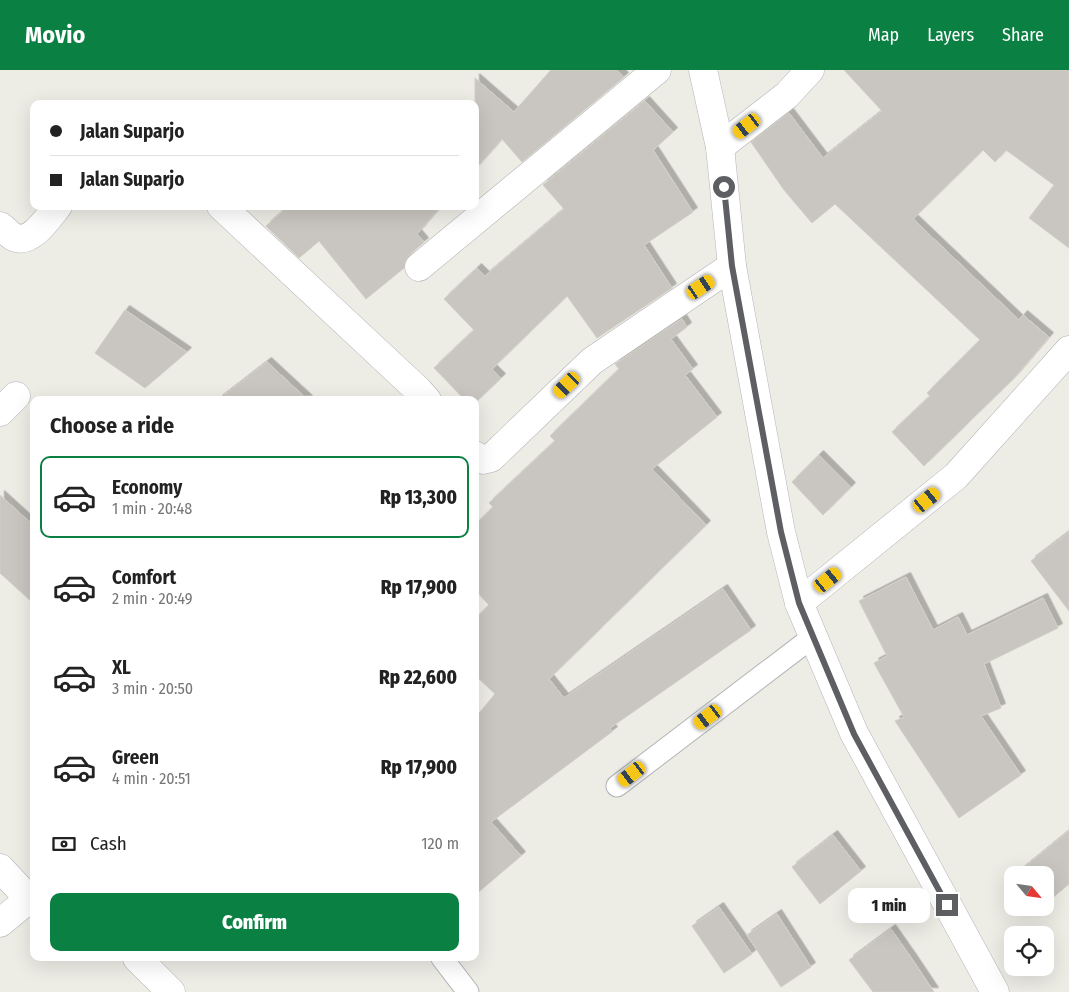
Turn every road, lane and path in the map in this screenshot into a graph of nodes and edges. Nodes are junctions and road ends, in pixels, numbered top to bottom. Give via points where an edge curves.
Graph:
1 (657, 70) edge
2 (702, 70) edge
3 (810, 70) edge
4 (720, 147) junction
5 (54, 210) edge
6 (225, 210) edge
7 (0, 226) edge
8 (732, 266) junction
9 (419, 268) dead end
10 (1069, 350) edge
11 (417, 396) edge
12 (479, 458) edge
13 (799, 603) junction
14 (814, 636) junction
15 (617, 786) dead end
16 (0, 868) edge
17 (30, 896) edge
18 (30, 898) edge
19 (0, 923) edge
20 (140, 961) edge
21 (444, 961) edge
22 (171, 992) edge
23 (468, 992) edge
24 (995, 992) edge

1 - 9 street
2 - 4 street
3 - 4 street via 787,94
4 - 8 street
5 - 7 street via 29,236 14,237
6 - 11 street
8 - 12 street via 592,361 491,458
8 - 13 street via 781,532
10 - 13 street via 956,476
13 - 14 street
14 - 15 lane
14 - 24 street via 854,734
16 - 17 street
18 - 19 street
20 - 22 street
21 - 23 lane

